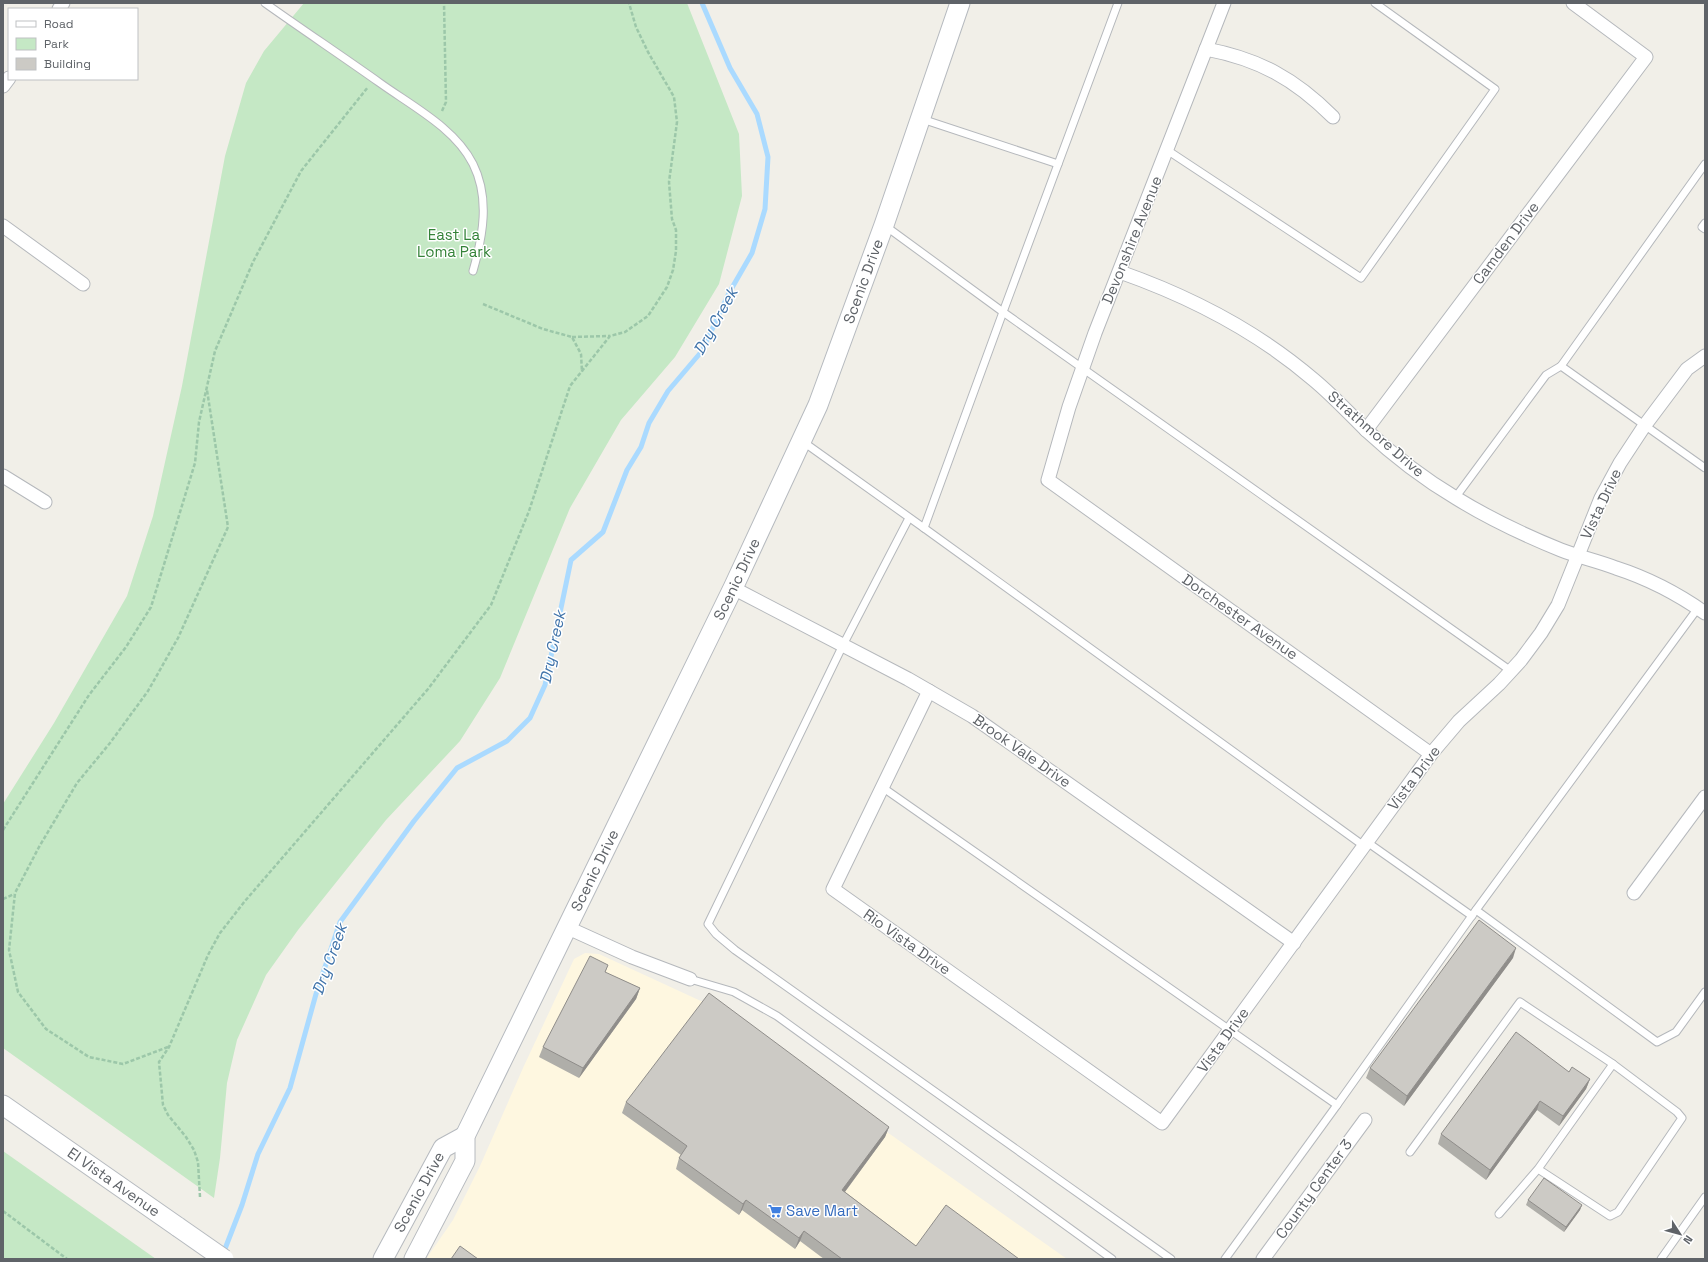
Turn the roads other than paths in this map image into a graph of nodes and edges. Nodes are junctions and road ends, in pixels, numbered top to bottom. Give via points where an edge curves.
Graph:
1 (265, 3) edge
2 (960, 3) edge
3 (1118, 3) edge
4 (1224, 3) edge
5 (1374, 3) edge
6 (1573, 3) edge
7 (1206, 49) junction
8 (1333, 117) dead end
9 (920, 119) junction
10 (1167, 150) junction
11 (1058, 164) junction
12 (1705, 164) edge
13 (1705, 223) edge
14 (884, 225) junction
15 (3, 226) edge
16 (1705, 229) edge
17 (473, 271) dead end
18 (1120, 272) junction
19 (83, 284) dead end
20 (1003, 312) junction
21 (1705, 356) edge
22 (1561, 366) junction
23 (1082, 369) junction
24 (1645, 425) junction
25 (1366, 430) junction
26 (802, 440) junction
27 (1705, 468) edge
28 (3, 476) edge
29 (1048, 480) joint
30 (1455, 498) junction
31 (45, 502) dead end
32 (909, 518) junction
33 (924, 528) junction
34 (1578, 555) junction
35 (733, 588) junction
36 (1701, 610) edge
37 (842, 646) junction
38 (1511, 671) junction
39 (929, 691) junction
40 (1431, 754) junction
41 (882, 787) junction
42 (1705, 797) edge
43 (1366, 844) junction
44 (1634, 893) dead end
45 (1474, 913) junction
46 (566, 927) junction
47 (1294, 943) junction
48 (690, 979) joint
49 (1705, 992) edge
50 (1230, 1029) junction
51 (1613, 1064) junction
52 (3, 1105) edge
53 (1337, 1105) junction
54 (1365, 1120) dead end
55 (1162, 1123) joint
56 (465, 1136) junction
57 (1410, 1152) dead end
58 (1538, 1169) junction
59 (1705, 1198) edge
60 (1499, 1214) dead end
61 (386, 1253) edge
62 (224, 1259) edge
63 (370, 1259) edge
64 (414, 1259) edge
65 (1112, 1259) edge
66 (1171, 1259) edge
67 (1225, 1259) edge
68 (1263, 1259) edge
69 (1661, 1259) edge

1 - 17 lane via 433,120 461,146 473,165 483,203 484,225
2 - 9 main road, Scenic Drive
3 - 11 lane
4 - 7 street, Devonshire Avenue
5 - 10 lane via 1495,89 1362,278
6 - 25 street, Camden Drive via 1646,57
7 - 8 street via 1231,54 1267,67 1316,99
7 - 10 street, Devonshire Avenue
9 - 11 lane
9 - 14 main road, Scenic Drive
10 - 18 street, Devonshire Avenue
11 - 20 lane
12 - 22 lane
13 - 16 lane via 1702,227
14 - 20 lane
14 - 26 main road, Scenic Drive via 818,405
15 - 19 street
18 - 23 street, Devonshire Avenue
18 - 25 street, Strathmore Drive via 1158,285 1234,322 1314,380
20 - 23 lane
20 - 33 lane
21 - 24 street, Vista Drive via 1687,368
22 - 24 lane
22 - 30 lane via 1546,376
23 - 29 street, Devonshire Avenue
23 - 38 lane
24 - 27 lane
24 - 34 street, Vista Drive via 1601,498
25 - 30 street, Strathmore Drive via 1397,457
26 - 32 lane
26 - 35 main road, Scenic Drive
28 - 31 street
29 - 40 street, Dorchester Avenue
30 - 34 street, Strathmore Drive via 1517,532
32 - 33 lane
32 - 37 lane
33 - 43 lane
34 - 36 street, Strathmore Drive via 1646,580
34 - 38 street, Vista Drive via 1558,605 1541,633
35 - 37 street, Brook Vale Drive
35 - 46 main road, Scenic Drive
36 - 45 lane
37 - 39 street, Brook Vale Drive
37 - 66 lane via 708,924 736,950
38 - 40 street, Vista Drive via 1459,721
39 - 41 street, Rio Vista Drive
39 - 47 street, Brook Vale Drive via 1024,751
40 - 43 street, Vista Drive
41 - 50 lane
41 - 55 street, Rio Vista Drive via 833,889
42 - 44 street
43 - 45 lane
43 - 47 street, Vista Drive
45 - 49 lane via 1657,1042 1676,1032
45 - 53 lane
46 - 48 street via 632,957
46 - 56 main road, Scenic Drive
47 - 50 street, Vista Drive
48 - 65 lane via 734,992 777,1016
50 - 53 lane
50 - 55 street, Vista Drive
51 - 57 lane via 1520,1002
51 - 58 lane
51 - 58 lane via 1682,1118 1618,1212 1610,1216
52 - 62 main road, El Vista Avenue, bridge
53 - 67 lane
54 - 68 street, County Center 3
56 - 61 main road, Scenic Drive via 443,1148
56 - 64 main road, Scenic Drive via 465,1161
58 - 60 lane
59 - 69 lane
61 - 63 main road

